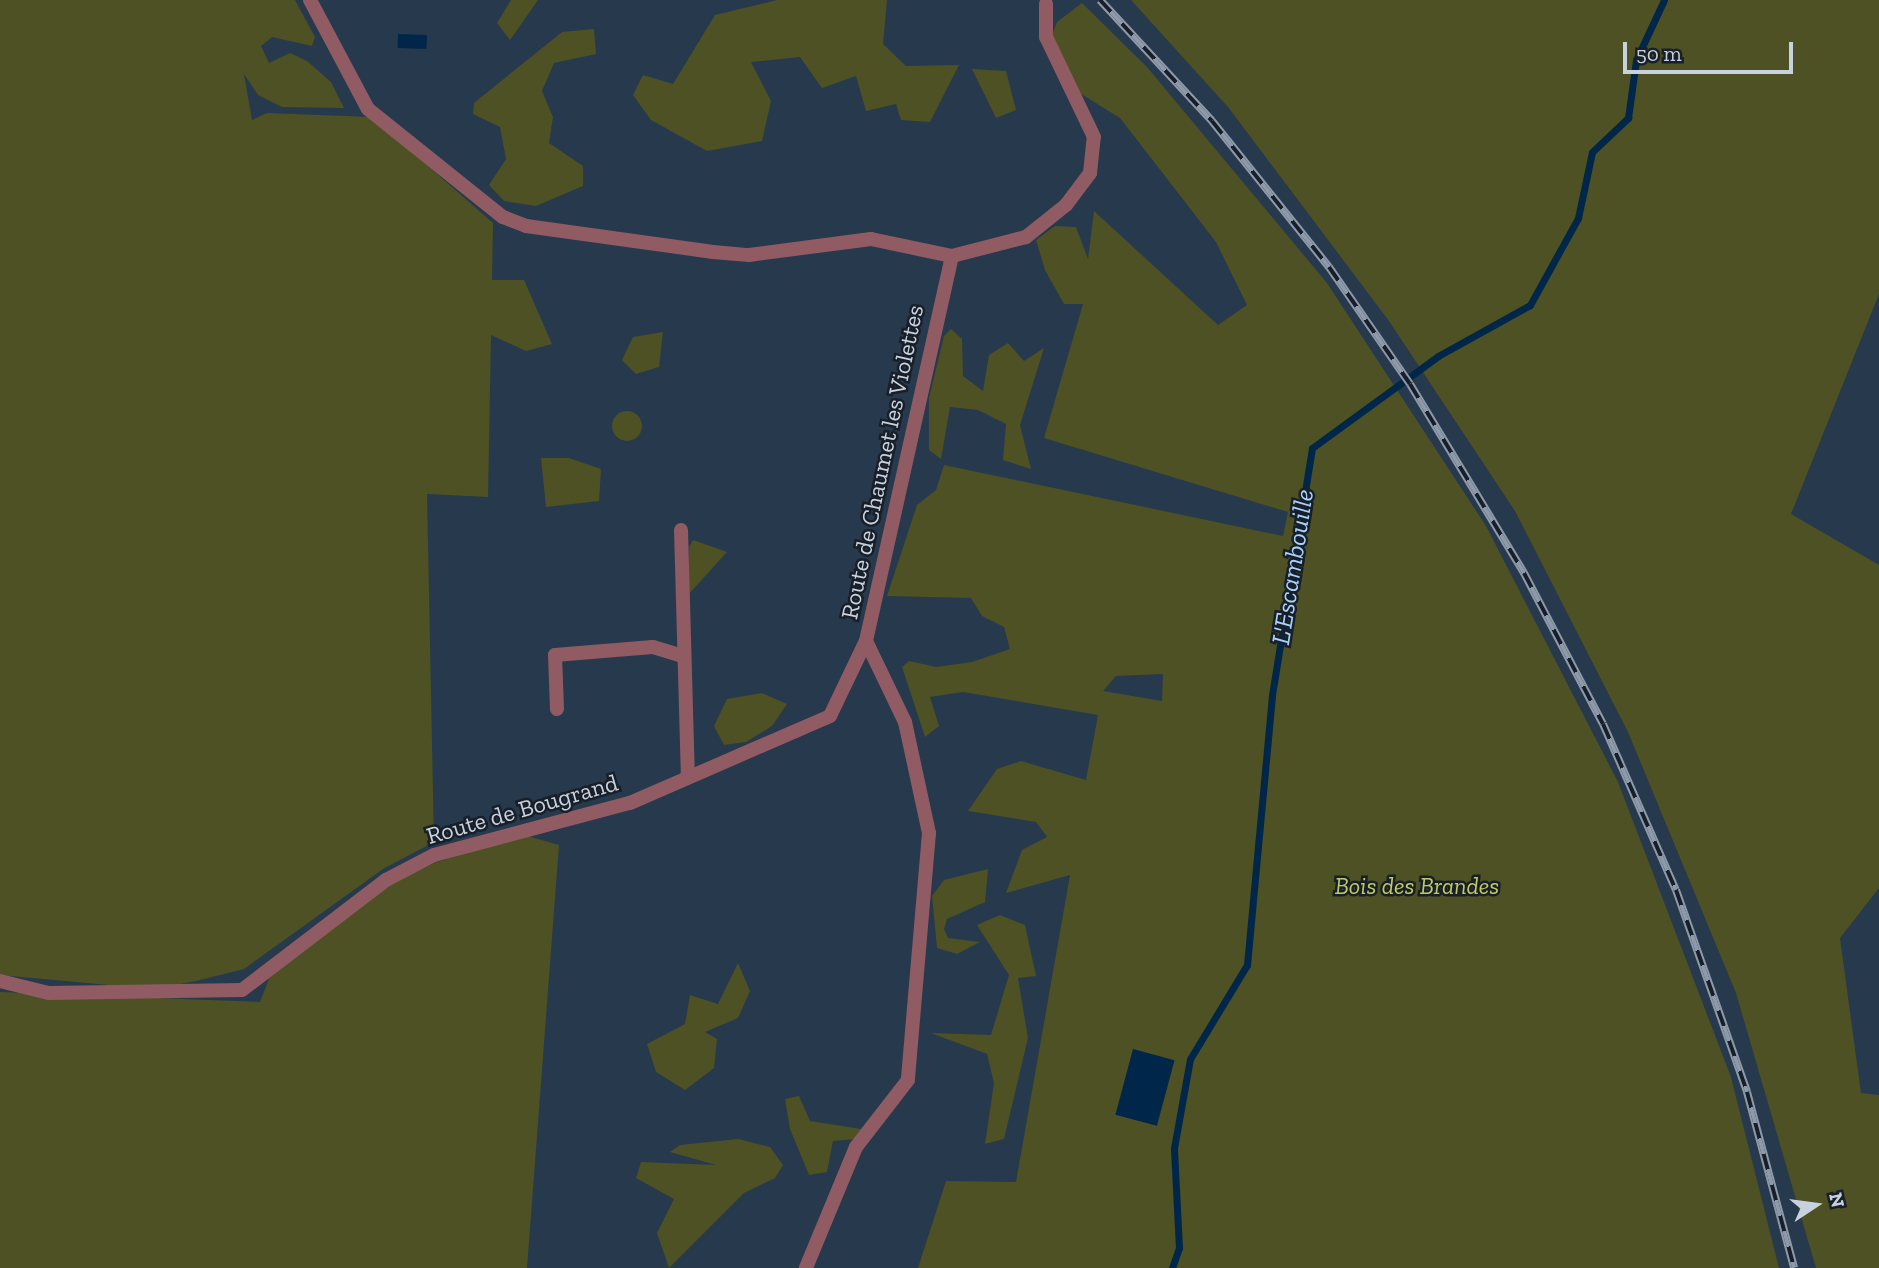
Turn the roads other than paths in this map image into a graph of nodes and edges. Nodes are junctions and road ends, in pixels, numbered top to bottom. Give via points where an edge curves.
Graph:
1 (310, 0) edge
2 (1046, 4) dead end
3 (952, 256) junction
4 (681, 530) dead end
5 (866, 641) junction
6 (683, 656) junction
7 (557, 709) dead end
8 (688, 777) junction
9 (0, 981) edge
10 (806, 1268) edge

1 - 3 street via 368,109 503,217 526,226 713,252 749,254 871,240
2 - 3 street via 1046,37 1094,137 1090,173 1066,205 1026,237
3 - 5 street, Route de Chaumet les Violettes
4 - 6 street
5 - 8 street, Route de Bougrand via 830,716
5 - 10 street, Route de Chaumet les Violettes via 905,722 929,834 908,1080 856,1147
6 - 7 street via 653,647 555,654
6 - 8 street
8 - 9 street, Route de Bougrand via 630,803 434,855 386,880 242,990 49,993

